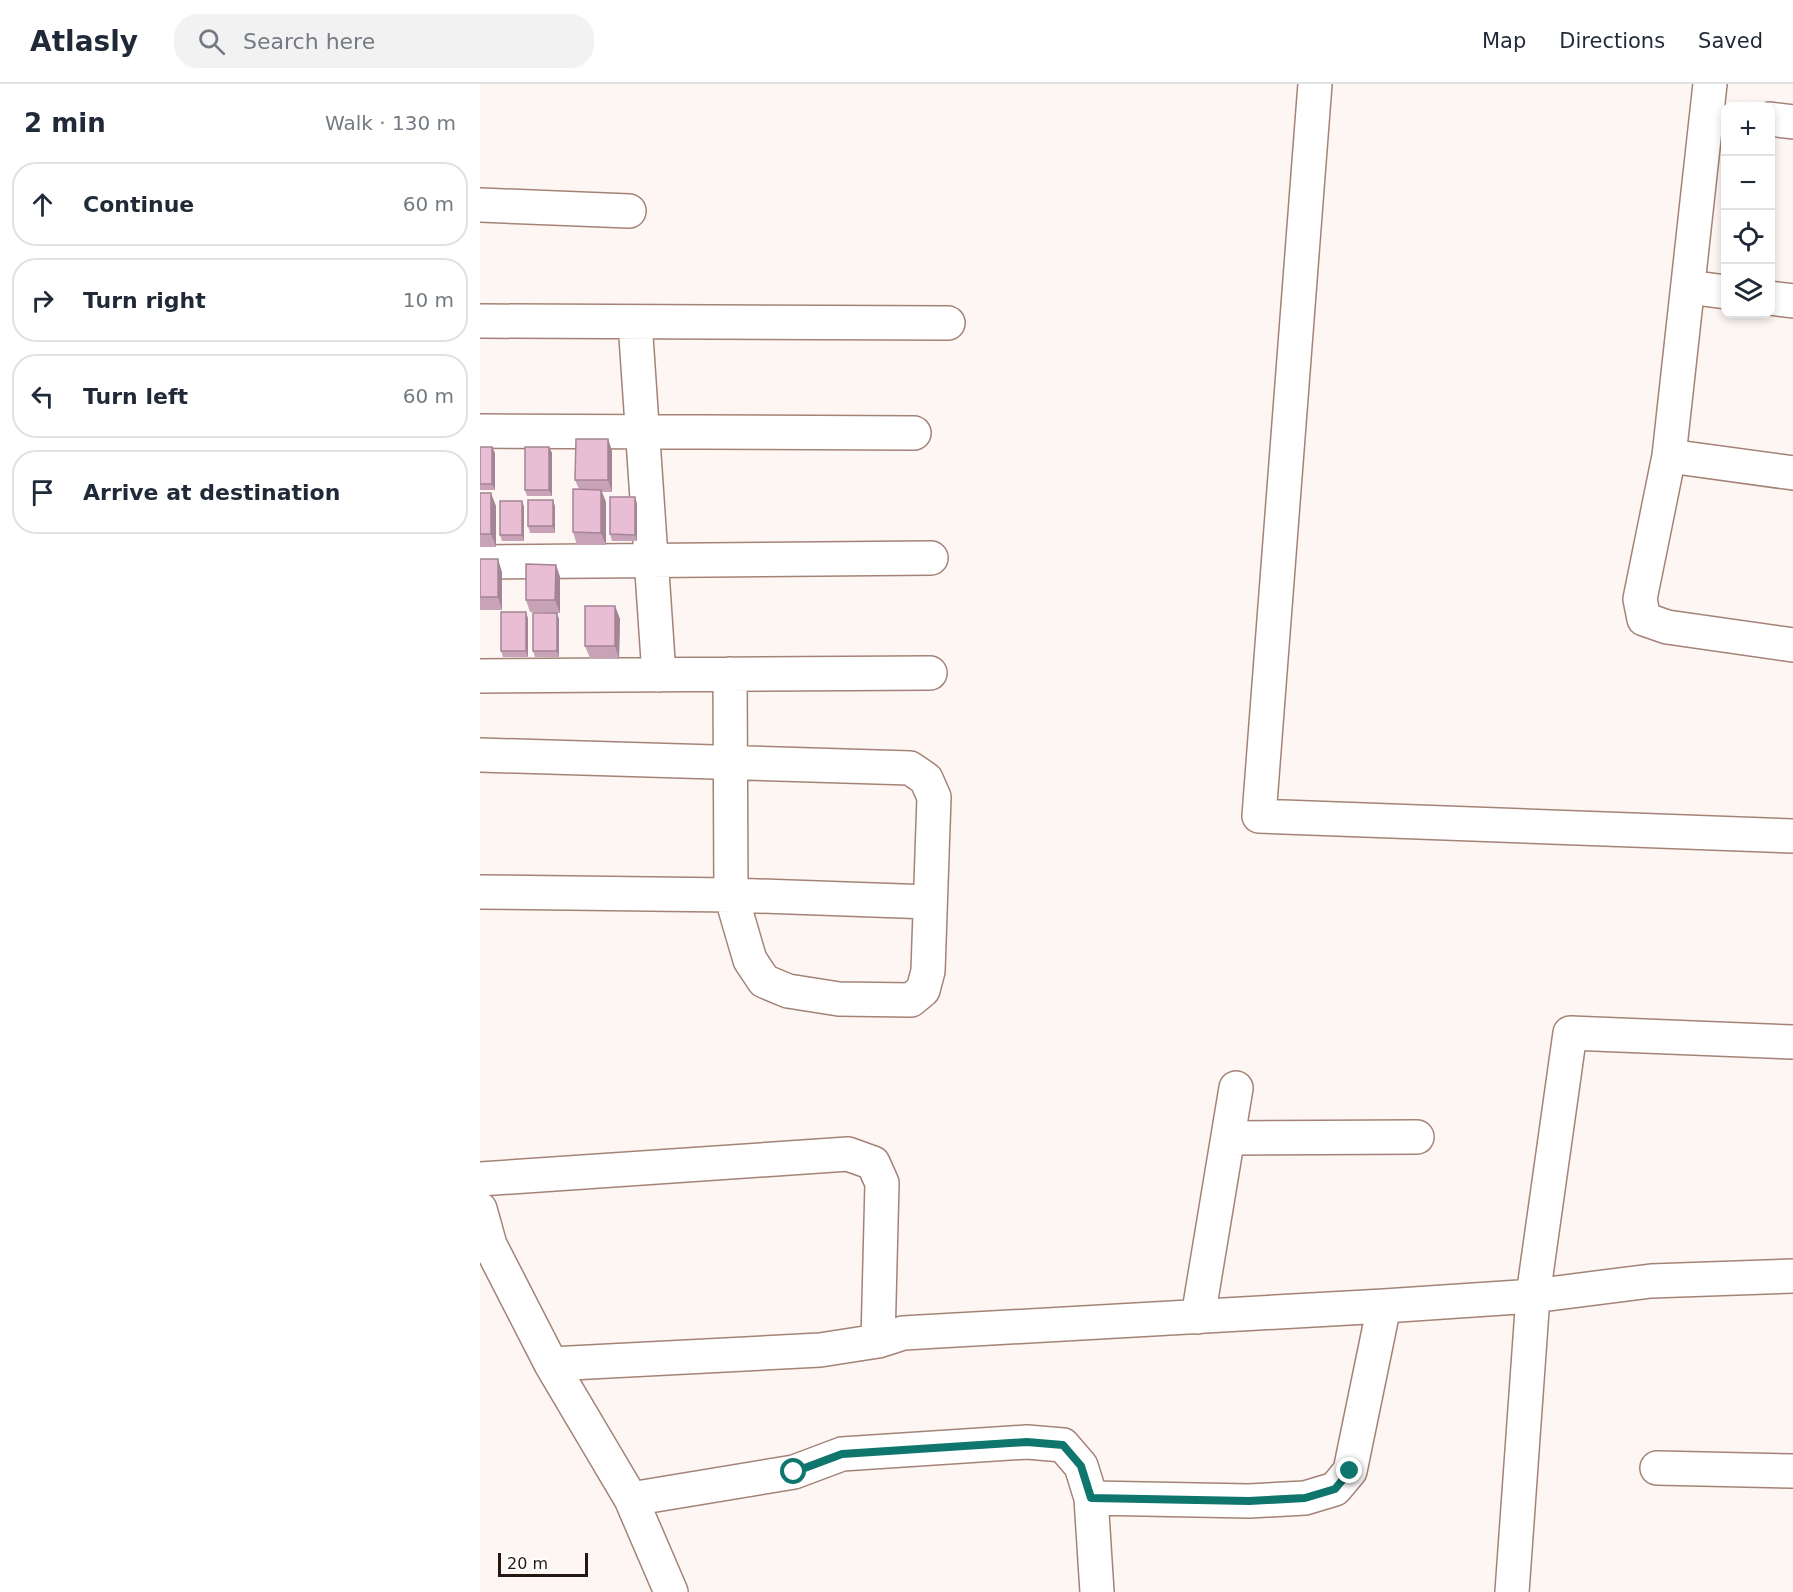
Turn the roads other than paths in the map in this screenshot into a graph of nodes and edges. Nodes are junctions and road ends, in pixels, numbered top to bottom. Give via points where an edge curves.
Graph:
1 (1315, 84) edge
2 (1714, 102) edge
3 (1775, 120) edge
4 (1793, 122) edge
5 (480, 205) edge
6 (629, 211) dead end
7 (1688, 287) junction
8 (1721, 291) edge
9 (1775, 299) edge
10 (1793, 301) edge
11 (480, 321) edge
12 (635, 322) junction
13 (948, 323) dead end
14 (480, 430) edge
15 (643, 431) junction
16 (914, 433) dead end
17 (1669, 456) junction
18 (1793, 473) edge
19 (931, 558) dead end
20 (652, 560) junction
21 (480, 562) edge
22 (1793, 645) edge
23 (930, 673) dead end
24 (730, 674) junction
25 (659, 675) junction
26 (480, 676) edge
27 (480, 755) edge
28 (730, 762) junction
29 (1793, 836) edge
30 (480, 892) edge
31 (731, 895) junction
32 (930, 902) junction
33 (1793, 1042) edge
34 (1236, 1088) dead end
35 (1417, 1137) dead end
36 (1228, 1138) junction
37 (480, 1179) edge
38 (480, 1209) edge
39 (1793, 1276) edge
40 (1533, 1296) junction
41 (1384, 1306) junction
42 (1198, 1317) junction
43 (878, 1341) junction
44 (551, 1364) junction
45 (1657, 1468) dead end
46 (1793, 1471) edge
47 (1091, 1498) junction
48 (631, 1499) junction
49 (671, 1592) edge
50 (1097, 1592) edge
51 (1512, 1592) edge

1 - 29 street via 1259,816
2 - 7 street
3 - 4 street
5 - 6 street
7 - 8 street
7 - 17 street
9 - 10 street
11 - 12 street
12 - 13 street
12 - 15 street
14 - 15 street
15 - 16 street
15 - 20 street
17 - 18 street
17 - 22 street via 1640,599 1644,619 1667,627
19 - 20 street
20 - 21 street
20 - 25 street
23 - 24 street
24 - 25 street
24 - 28 street
25 - 26 street
27 - 28 street
28 - 31 street
28 - 32 street via 910,768 926,779 934,797
30 - 31 street
31 - 32 street
31 - 32 street via 750,960 764,981 788,991 839,999 911,1000 923,990 928,971
33 - 40 street via 1570,1033
34 - 36 street
35 - 36 street
36 - 42 street
37 - 43 street via 848,1154 873,1163 882,1183
38 - 44 street via 490,1245
39 - 40 street via 1651,1281
40 - 41 street
40 - 51 street
41 - 42 street
41 - 47 street via 1350,1471 1335,1489 1305,1498 1249,1501
42 - 43 street via 903,1333
43 - 44 street via 820,1350
44 - 48 street
45 - 46 street
47 - 48 street via 1081,1466 1063,1445 1027,1442 842,1454 794,1472
47 - 50 street
48 - 49 street

